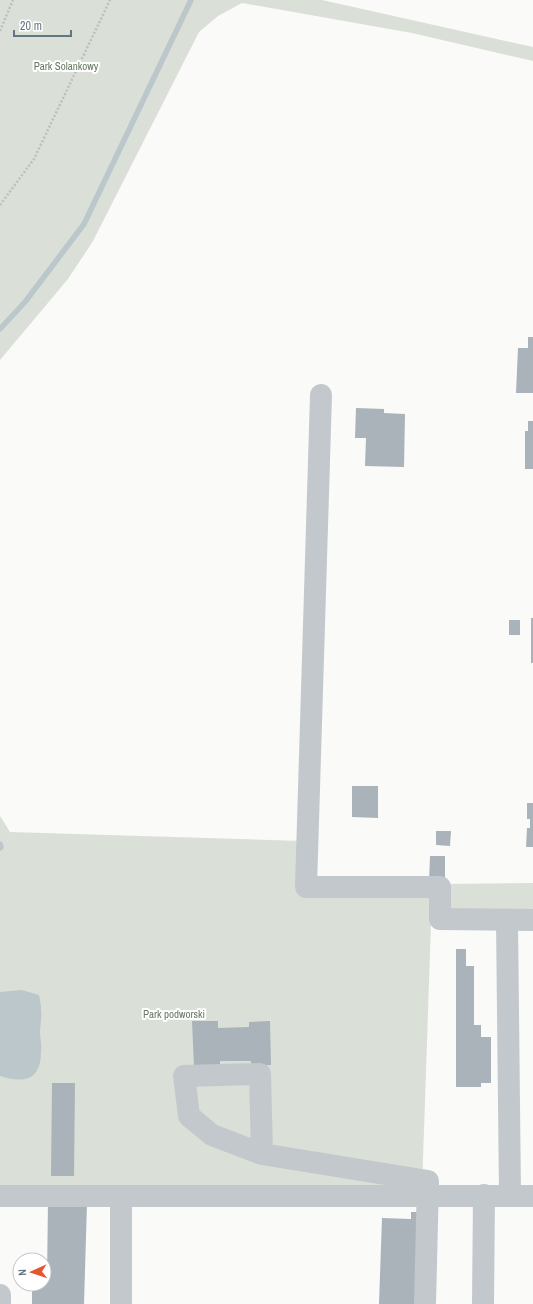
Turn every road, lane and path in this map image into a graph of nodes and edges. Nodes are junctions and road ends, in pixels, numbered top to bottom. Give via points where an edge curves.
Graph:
1 (13, 0) edge
2 (110, 0) edge
3 (0, 31) edge
4 (0, 205) edge
5 (321, 395) dead end
6 (506, 920) junction
7 (533, 920) edge
8 (262, 1154) junction
9 (484, 1195) junction
10 (510, 1195) junction
11 (0, 1196) edge
12 (121, 1196) junction
13 (428, 1196) junction
14 (533, 1196) edge
15 (0, 1295) edge
16 (0, 1304) edge
17 (122, 1304) edge
18 (425, 1304) edge
19 (484, 1304) edge

1 - 3 path
2 - 4 path via 34,159
5 - 6 street via 306,888 440,888 440,919
6 - 7 street
6 - 10 street
8 - 8 street via 212,1135 189,1116 184,1076 260,1074
8 - 13 street via 428,1181
9 - 10 street
9 - 13 street
9 - 19 street
10 - 14 street
11 - 12 street
12 - 13 street
12 - 17 street
13 - 18 street
15 - 16 street

